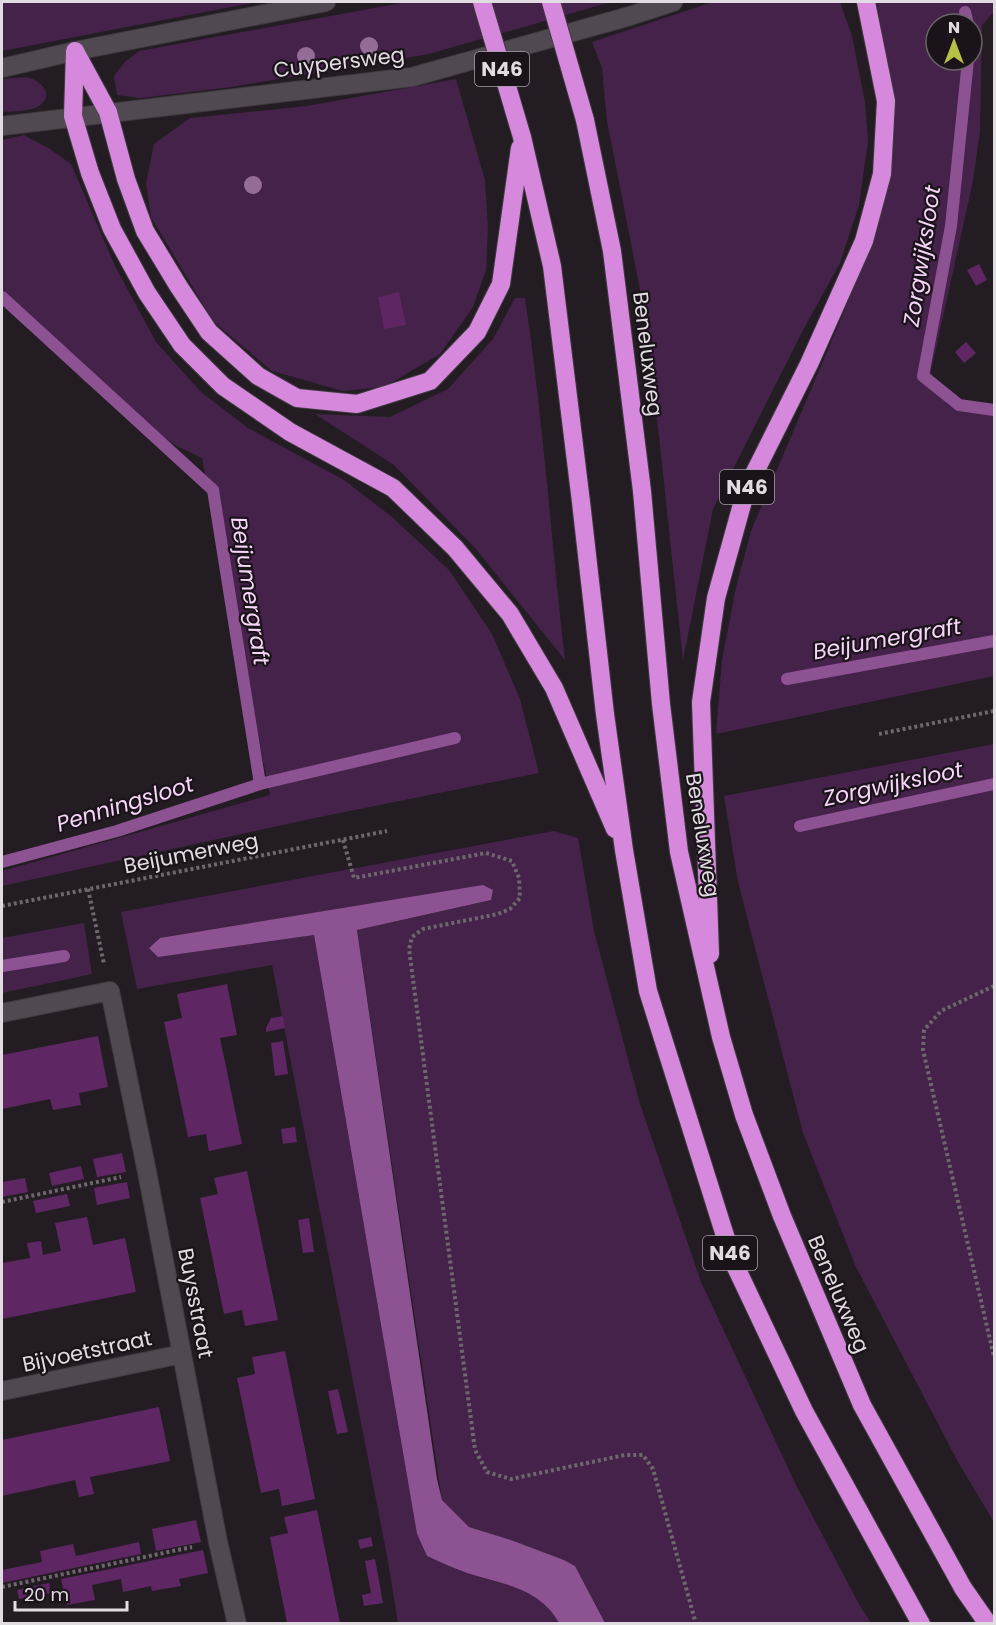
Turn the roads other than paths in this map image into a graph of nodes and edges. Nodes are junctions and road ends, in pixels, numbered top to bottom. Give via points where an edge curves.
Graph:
1 (326, 2) edge
2 (482, 2) edge
3 (551, 2) edge
4 (673, 2) edge
5 (866, 2) edge
6 (75, 51) junction
7 (2, 68) edge
8 (108, 112) junction
9 (73, 116) junction
10 (2, 126) edge
11 (522, 137) junction
12 (624, 850) junction
13 (711, 998) junction
14 (2, 1013) edge
15 (182, 1354) junction
16 (2, 1391) edge
17 (237, 1623) edge
18 (921, 1623) edge
19 (988, 1623) edge

1 - 6 street
2 - 11 highway, N46, bridge
3 - 13 highway, Beneluxweg / N46, bridge via 585,120 615,274 679,852
4 - 8 street, Cuypersweg via 412,76
5 - 13 highway, N46 via 886,101 882,174 864,241 746,490 716,598 701,702
6 - 7 street
6 - 8 highway, N46
6 - 9 highway, N46
8 - 9 street, Cuypersweg
8 - 11 highway, N46 via 145,231 209,332 258,376 297,398 357,404 430,381 477,332 501,284
9 - 10 street, Cuypersweg
9 - 12 highway, N46 via 112,230 182,345 223,386 290,432 393,488 455,548 510,614 554,688
11 - 12 highway, N46 via 552,267
12 - 18 highway, N46 via 648,991 733,1261 804,1412
13 - 19 highway, Beneluxweg / N46 via 744,1115 862,1405 963,1588
14 - 15 street, Buysstraat via 110,991
15 - 16 street, Bijvoetstraat
15 - 17 street, Buysstraat

